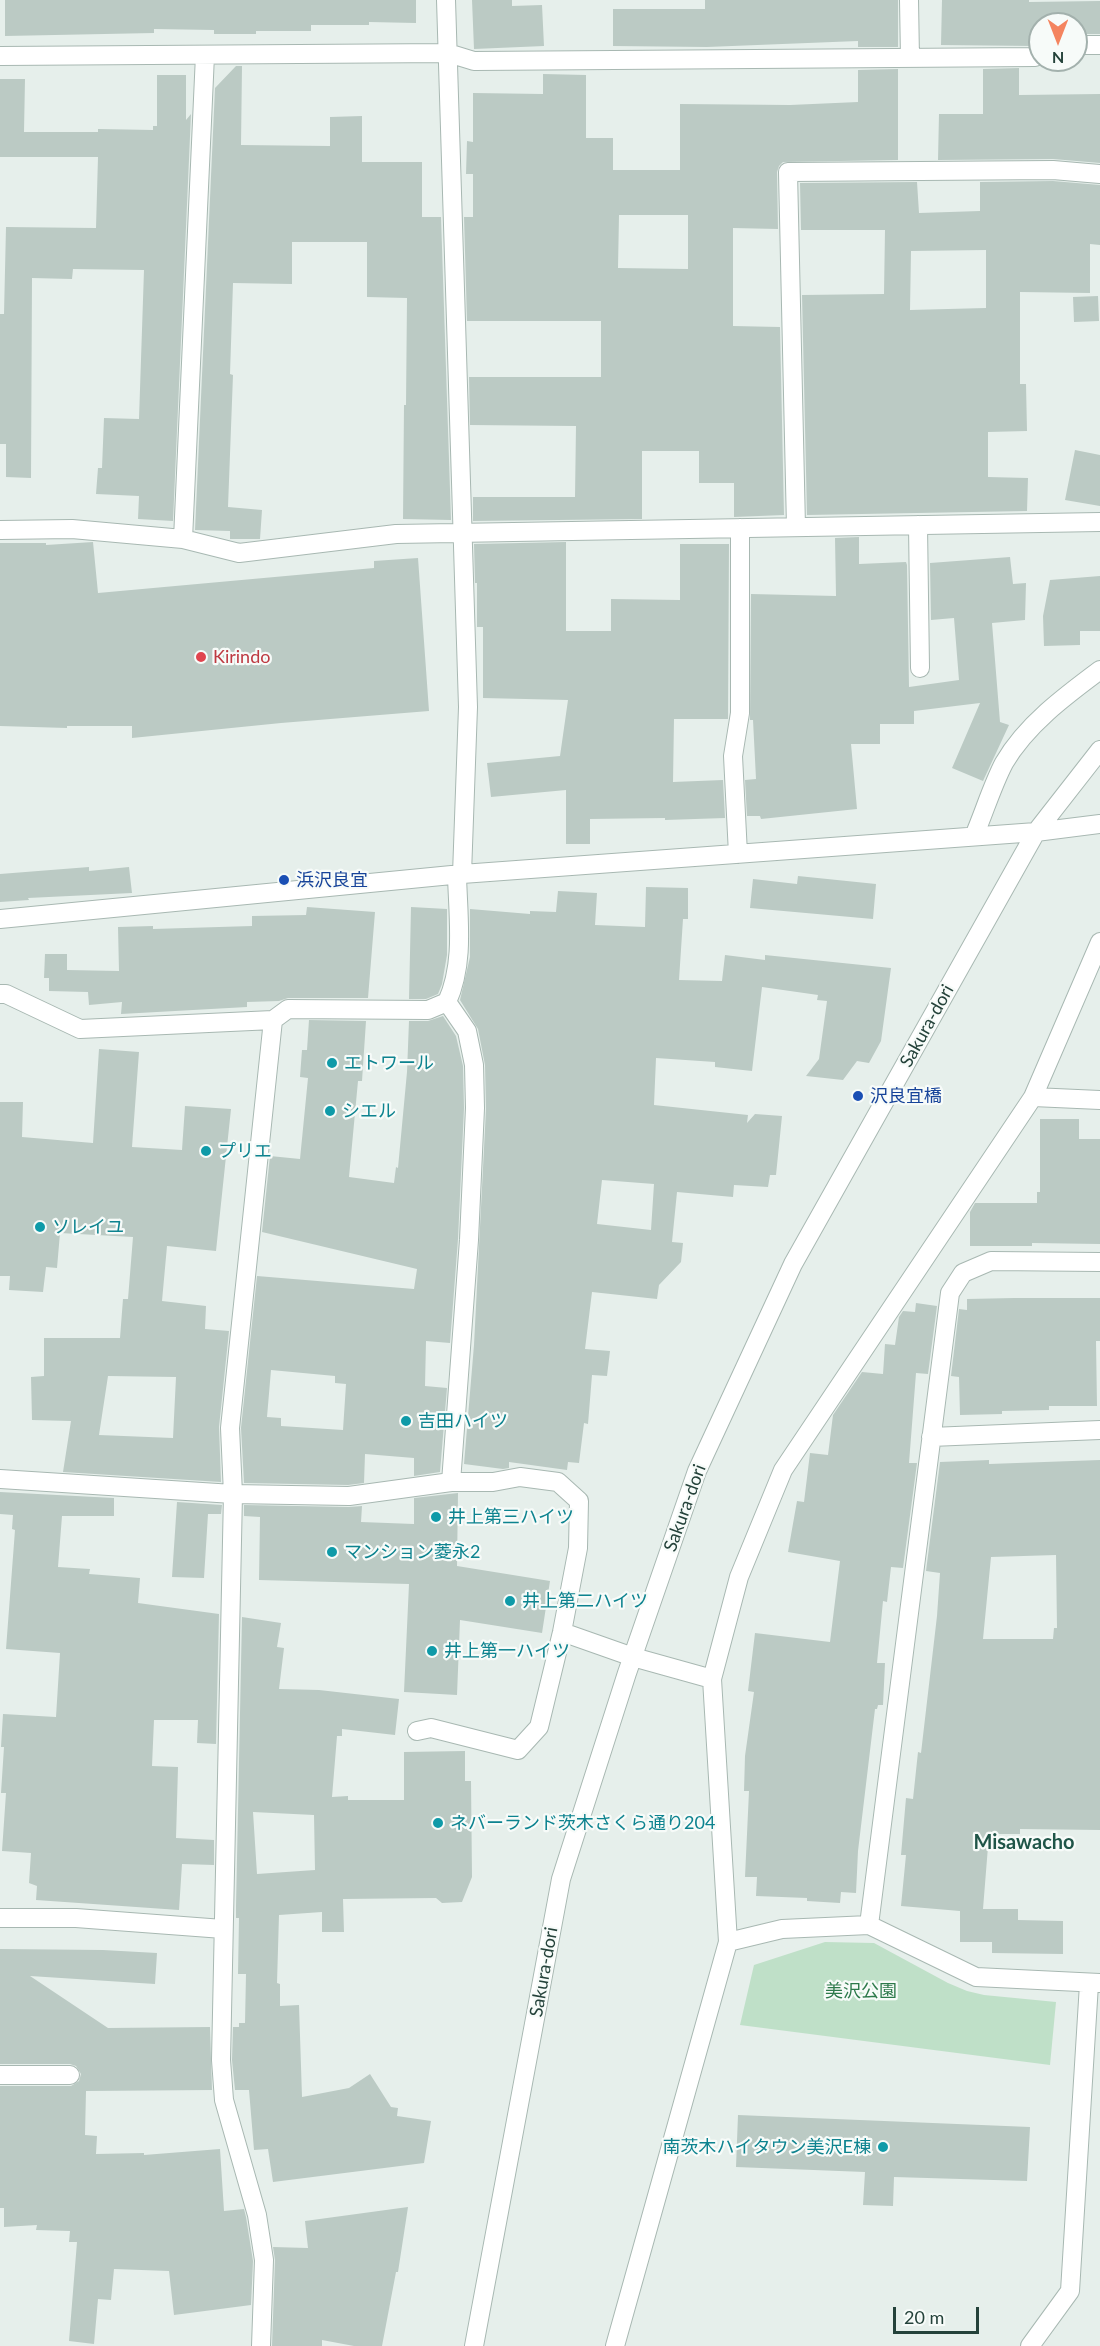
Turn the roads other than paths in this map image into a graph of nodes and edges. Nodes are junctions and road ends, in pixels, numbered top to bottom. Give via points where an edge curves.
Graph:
1 (446, 0) edge
2 (909, 0) edge
3 (448, 52) junction
4 (205, 55) junction
5 (0, 56) edge
6 (1028, 57) edge
7 (910, 58) junction
8 (1100, 174) edge
9 (1100, 522) edge
10 (918, 525) junction
11 (796, 527) junction
12 (740, 528) junction
13 (0, 530) edge
14 (463, 532) junction
15 (183, 539) junction
16 (920, 668) dead end
17 (1100, 670) edge
18 (1100, 750) edge
19 (1100, 824) edge
20 (1036, 832) junction
21 (974, 836) junction
22 (738, 854) junction
23 (460, 875) junction
24 (0, 919) edge
25 (1100, 942) edge
26 (0, 994) edge
27 (447, 1002) junction
28 (273, 1020) junction
29 (1033, 1097) junction
30 (1100, 1100) edge
31 (1100, 1262) edge
32 (1100, 1430) edge
33 (931, 1437) junction
34 (0, 1479) edge
35 (451, 1482) junction
36 (232, 1494) junction
37 (562, 1632) junction
38 (633, 1657) junction
39 (712, 1679) junction
40 (417, 1731) dead end
41 (0, 1918) edge
42 (869, 1925) junction
43 (223, 1929) junction
44 (728, 1942) junction
45 (1094, 1983) edge
46 (0, 2075) edge
47 (70, 2075) dead end
48 (261, 2346) edge
49 (474, 2346) edge
50 (615, 2346) edge
51 (1030, 2346) edge

1 - 3 street
2 - 7 street
3 - 4 street
3 - 7 street via 474,61
3 - 14 street
4 - 5 street
4 - 15 street
6 - 7 street
8 - 11 street via 1053,170 788,172
9 - 10 street
10 - 11 street
10 - 16 street
11 - 12 street
12 - 14 street
12 - 22 street via 740,713 733,756
13 - 15 street via 72,529
14 - 15 street via 396,534 239,553
14 - 23 street via 468,706
17 - 21 street via 1027,732 1004,764
18 - 20 street, Sakura-dori
19 - 20 street
20 - 21 street
20 - 38 street, Sakura-dori via 793,1264 697,1471
21 - 22 street
22 - 23 street
23 - 24 street
23 - 27 street via 459,955 454,987
25 - 29 street
26 - 28 street via 80,1029
27 - 28 street via 428,1010 288,1010
27 - 35 street via 467,1031 474,1065 475,1108
28 - 36 street via 230,1428
29 - 30 street
29 - 39 street via 783,1470 739,1577
31 - 33 street via 991,1261 963,1273 950,1293
32 - 33 street
33 - 42 street
34 - 36 street
35 - 36 street via 349,1496
35 - 37 street via 493,1482 520,1477 558,1482 579,1501 578,1548
36 - 43 street
37 - 38 street
37 - 40 street via 539,1727 518,1750 431,1728
38 - 39 street
38 - 49 street, Sakura-dori via 561,1879
39 - 44 street
41 - 43 street via 76,1918
42 - 44 street via 782,1929
42 - 45 street via 976,1977
43 - 48 street via 224,2100 257,2215 264,2260
44 - 50 street
45 - 51 street via 1070,2291
46 - 47 street

